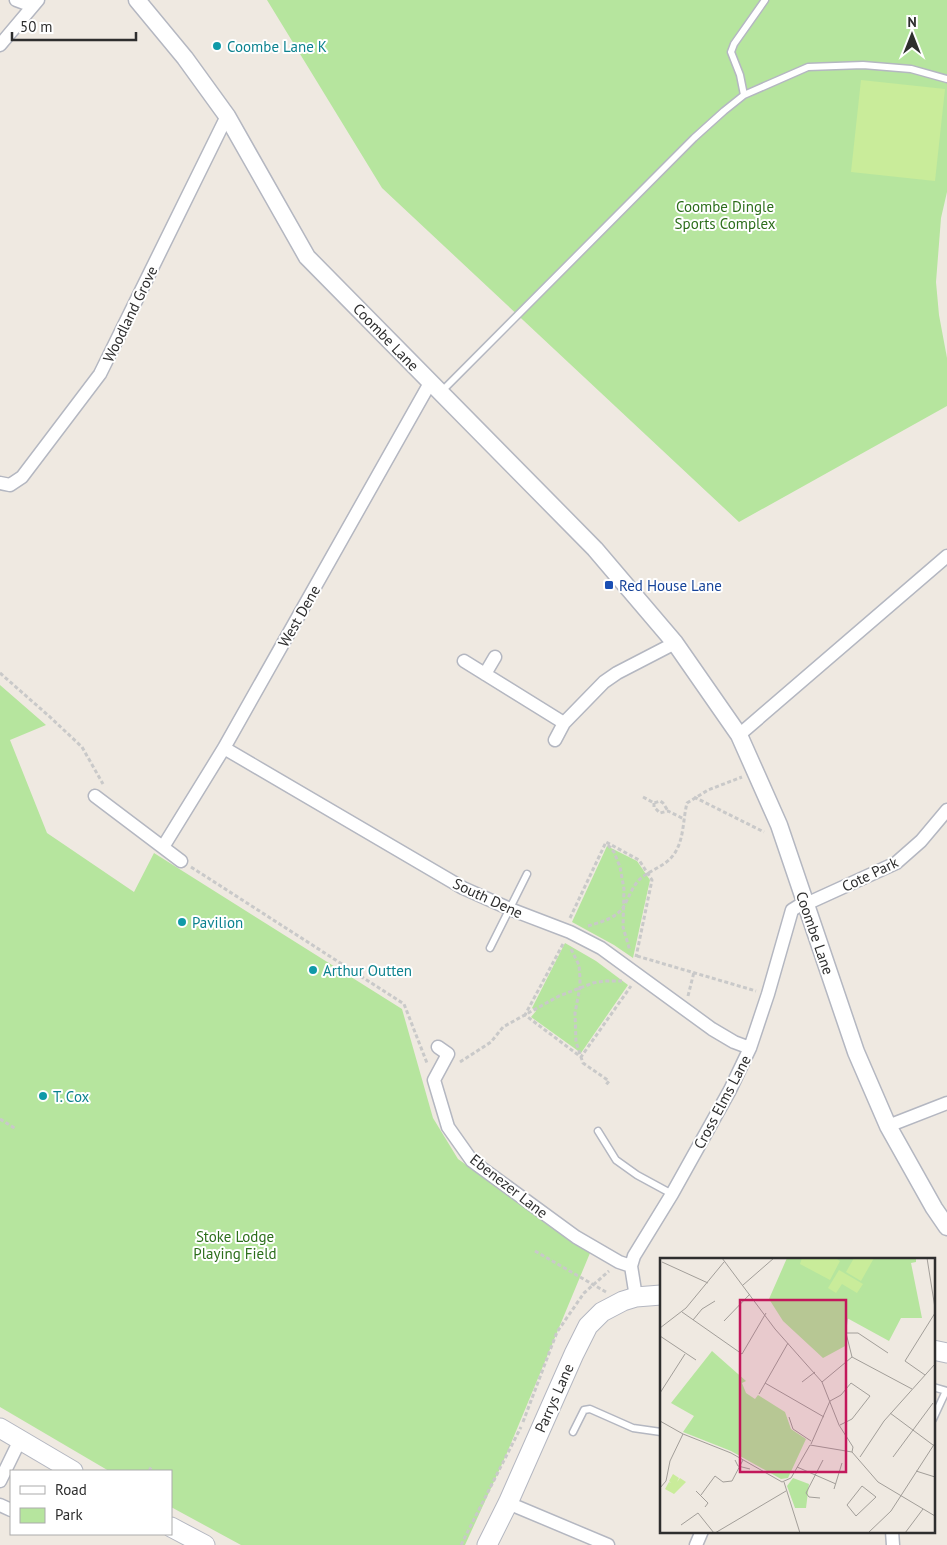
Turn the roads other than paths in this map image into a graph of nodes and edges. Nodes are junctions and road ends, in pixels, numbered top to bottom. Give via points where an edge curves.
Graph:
1 (16, 0) edge
2 (137, 0) edge
3 (765, 0) edge
4 (35, 3) edge
5 (0, 45) edge
6 (947, 79) edge
7 (744, 95) junction
8 (227, 116) junction
9 (436, 388) junction
10 (0, 483) edge
11 (947, 556) edge
12 (676, 643) junction
13 (495, 658) dead end
14 (464, 661) dead end
15 (485, 674) junction
16 (564, 723) junction
17 (739, 735) junction
18 (556, 740) dead end
19 (224, 748) junction
20 (95, 796) dead end
21 (947, 810) edge
22 (163, 847) junction
23 (181, 861) road end
24 (527, 874) dead end
25 (806, 903) junction
26 (510, 909) junction
27 (490, 948) dead end
28 (438, 1047) dead end
29 (750, 1048) junction
30 (947, 1103) edge
31 (888, 1126) junction
32 (598, 1131) dead end
33 (672, 1194) junction
34 (947, 1227) edge
35 (631, 1266) junction
36 (660, 1295) edge
37 (629, 1299) junction
38 (934, 1350) edge
39 (947, 1353) edge
40 (934, 1387) edge
41 (947, 1391) edge
42 (934, 1417) edge
43 (0, 1428) edge
44 (573, 1432) dead end
45 (660, 1432) edge
46 (20, 1440) junction
47 (71, 1470) edge
48 (0, 1481) edge
49 (508, 1503) junction
50 (172, 1528) edge
51 (702, 1532) edge
52 (892, 1532) edge
53 (205, 1545) edge
54 (487, 1545) edge
55 (608, 1545) edge
56 (696, 1545) edge
57 (893, 1545) edge

1 - 4 street
2 - 8 street, Coombe Lane via 186,58
3 - 7 lane via 731,52
4 - 5 street
6 - 7 lane via 911,69 864,65 808,67
7 - 9 lane via 694,138
8 - 9 street, Coombe Lane via 307,257
8 - 10 street, Woodland Grove via 100,374 22,477 10,485
9 - 12 street, Coombe Lane via 595,549
9 - 19 street, West Dene
11 - 17 street
12 - 16 street via 604,682
12 - 17 street, Coombe Lane
13 - 15 street
14 - 15 street
15 - 16 street
16 - 18 street
17 - 25 street, Coombe Lane via 779,825
19 - 22 street, West Dene
19 - 26 street, South Dene via 463,888
20 - 22 street
21 - 25 street, Cote Park via 896,864
22 - 23 street
24 - 26 lane
25 - 29 street, Cross Elms Lane via 792,910
25 - 31 street, Coombe Lane via 856,1052
26 - 27 lane
26 - 29 street, South Dene via 601,948 712,1030
28 - 35 street, Ebenezer Lane via 448,1054 434,1080 448,1126 472,1161 576,1236
29 - 33 street, Cross Elms Lane
30 - 31 street
31 - 34 street, Coombe Lane
32 - 33 lane via 616,1160
33 - 35 street, Cross Elms Lane
35 - 37 street
36 - 37 main road, Parrys Lane
37 - 49 main road, Parrys Lane via 602,1312 588,1326
38 - 39 main road
40 - 41 lane
41 - 42 lane
43 - 46 main road
44 - 45 lane via 584,1410 590,1409 633,1428
46 - 47 main road
46 - 48 street
49 - 54 main road, Parrys Lane
49 - 55 street
50 - 53 main road
51 - 56 street
52 - 57 street

